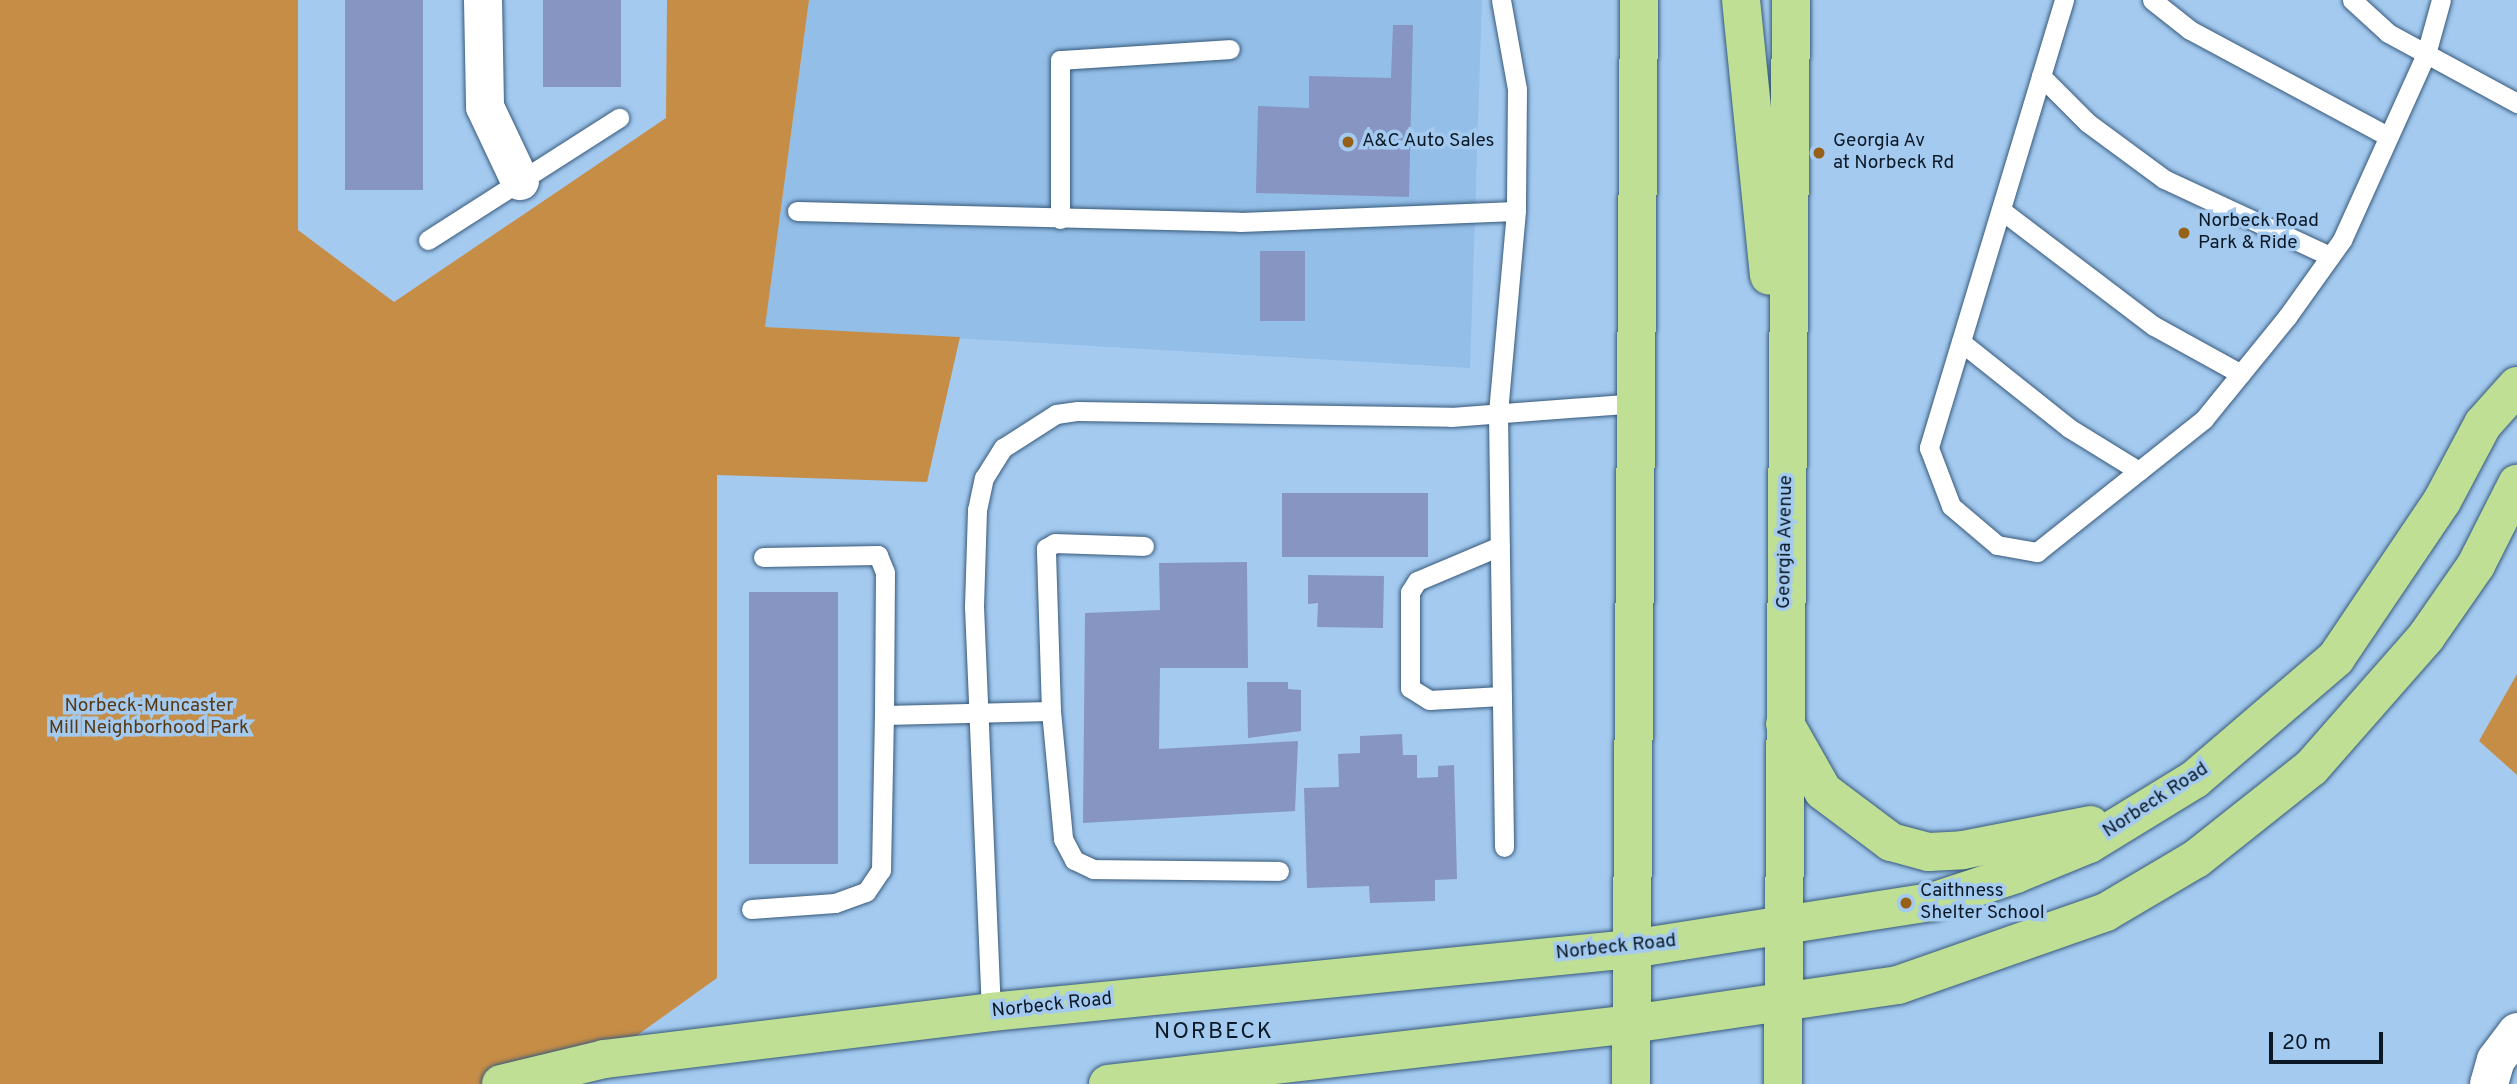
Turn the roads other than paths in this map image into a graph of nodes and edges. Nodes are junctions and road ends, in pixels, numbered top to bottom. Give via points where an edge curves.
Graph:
1 (483, 0) edge
2 (1502, 0) edge
3 (1639, 0) edge
4 (1741, 0) edge
5 (1791, 0) edge
6 (2064, 0) edge
7 (2152, 0) edge
8 (2352, 0) edge
9 (2441, 0) edge
10 (1230, 49) dead end
11 (2426, 54) junction
12 (2041, 76) junction
13 (2517, 103) edge
14 (619, 118) dead end
15 (2388, 136) junction
16 (520, 181) junction
17 (2001, 210) junction
18 (797, 211) dead end
19 (1516, 211) junction
20 (1060, 219) junction
21 (428, 240) dead end
22 (2330, 256) junction
23 (1961, 342) junction
24 (1788, 370) junction
25 (2241, 373) junction
26 (2517, 386) edge
27 (1638, 403) junction
28 (1499, 414) junction
29 (2139, 471) junction
30 (2517, 484) edge
31 (1144, 546) dead end
32 (1500, 546) junction
33 (762, 557) dead end
34 (1502, 696) junction
35 (978, 711) junction
36 (1051, 711) junction
37 (884, 715) junction
38 (1784, 722) junction
39 (2134, 816) junction
40 (1504, 847) dead end
41 (1279, 872) dead end
42 (751, 909) dead end
43 (1781, 927) junction
44 (1631, 949) junction
45 (1784, 1004) junction
46 (991, 1012) junction
47 (1631, 1024) junction
48 (2517, 1032) edge
49 (501, 1084) edge
50 (1108, 1084) edge
51 (1631, 1084) edge
52 (1783, 1084) edge
53 (2489, 1084) edge

1 - 16 street via 485,107
2 - 19 lane via 1517,89
3 - 27 main road
4 - 24 main road via 1765,257
5 - 24 main road, Georgia Avenue
6 - 12 lane
7 - 15 lane via 2190,30
8 - 11 lane via 2388,33
9 - 11 lane
10 - 20 lane via 1060,60
11 - 13 lane
11 - 15 lane
12 - 17 lane
12 - 22 lane via 2088,123 2164,179
14 - 16 lane
15 - 22 lane
16 - 21 lane
17 - 23 lane
17 - 25 lane via 2154,326
18 - 20 lane
19 - 20 lane via 1240,222
19 - 28 lane
22 - 25 lane
23 - 29 lane via 2069,428
23 - 29 lane via 1929,448 1951,506 1997,545 2037,552
24 - 38 main road, Georgia Avenue
25 - 29 lane via 2204,419
26 - 39 main road, Norbeck Road via 2483,424 2442,501 2336,658 2195,779
27 - 28 lane
27 - 44 main road
28 - 32 lane
28 - 35 lane via 1078,411 1034,425 992,460 977,510
30 - 45 main road via 2476,565 2385,691 2311,768 2196,859 2106,912 2004,953 1898,985
31 - 36 lane via 1055,543 1046,548
32 - 34 lane
32 - 34 lane via 1417,581 1410,592 1410,688 1429,700
33 - 37 lane via 878,555 885,572
34 - 40 lane
35 - 36 lane
35 - 37 lane
35 - 46 lane
36 - 41 lane via 1063,839 1074,860 1093,869
37 - 42 lane via 881,870 866,892 835,903
38 - 39 main road via 1823,791 1891,842 1929,852 1963,850
38 - 43 main road, Georgia Avenue
39 - 43 main road, Norbeck Road via 2089,844 1932,902
43 - 44 main road, Norbeck Road
43 - 45 main road, Georgia Avenue
44 - 46 main road, Norbeck Road
44 - 47 main road
45 - 47 main road
45 - 52 main road, Georgia Avenue
46 - 49 main road, Norbeck Road via 604,1059
47 - 50 main road
47 - 51 main road
48 - 53 street via 2496,1060

